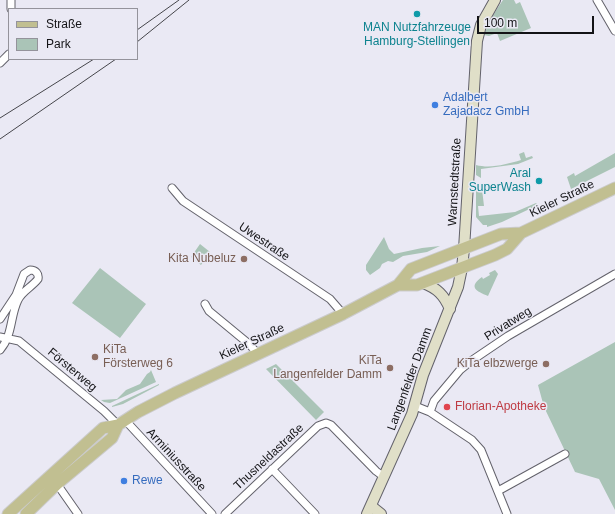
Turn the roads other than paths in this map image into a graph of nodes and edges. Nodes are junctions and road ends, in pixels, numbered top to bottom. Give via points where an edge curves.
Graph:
1 (495, 0) edge
2 (597, 0) edge
3 (615, 31) edge
4 (8, 55) edge
5 (0, 63) edge
6 (172, 188) dead end
7 (615, 188) edge
8 (521, 233) junction
9 (464, 249) junction
10 (462, 268) junction
11 (615, 274) edge
12 (423, 283) junction
13 (398, 285) junction
14 (205, 304) dead end
15 (450, 309) junction
16 (343, 314) junction
17 (0, 318) edge
18 (0, 336) edge
19 (8, 338) junction
20 (0, 350) edge
21 (258, 354) junction
22 (414, 406) junction
23 (430, 412) junction
24 (122, 423) junction
25 (565, 454) dead end
26 (272, 469) junction
27 (384, 477) junction
28 (57, 484) junction
29 (498, 491) junction
30 (369, 510) edge
31 (8, 514) edge
32 (26, 514) edge
33 (78, 514) edge
34 (212, 514) edge
35 (225, 514) edge
36 (315, 514) edge
37 (381, 514) edge
38 (507, 514) edge

1 - 9 street, Warnstedtstraße via 481,25 477,40
2 - 3 street
4 - 5 street
6 - 16 street, Uwestraße via 183,201 330,299
7 - 8 main road, Kieler Straße
8 - 9 main road, Kieler Straße via 501,234
8 - 10 main road, Kieler Straße via 507,249
9 - 10 street, Langenfelder Damm
9 - 13 main road, Kieler Straße via 411,270
10 - 12 main road, Kieler Straße
10 - 15 street, Langenfelder Damm
11 - 23 street, Privatweg via 508,336 471,361 434,401
12 - 13 main road, Kieler Straße
12 - 15 street via 438,290
13 - 16 main road, Kieler Straße
14 - 21 street via 209,312
15 - 22 street, Langenfelder Damm via 423,376
16 - 21 main road, Kieler Straße
17 - 19 street via 16,295 24,274 30,270 36,271 38,280 19,298
18 - 19 street, Försterweg
19 - 20 street
19 - 24 street, Försterweg via 19,341
21 - 24 main road, Kieler Straße via 153,404
22 - 23 street
22 - 27 street, Langenfelder Damm
23 - 29 street via 472,440 481,450
24 - 28 main road, Kieler Straße via 112,438
24 - 31 main road, Kieler Straße via 103,428
24 - 34 street, Arminiusstraße
25 - 29 street
26 - 27 street, Thusneldastraße via 318,426 326,423
26 - 35 street, Thusneldastraße
26 - 36 street
27 - 30 street, Langenfelder Damm
28 - 32 main road, Kieler Straße
28 - 33 street
29 - 38 street
30 - 37 street

